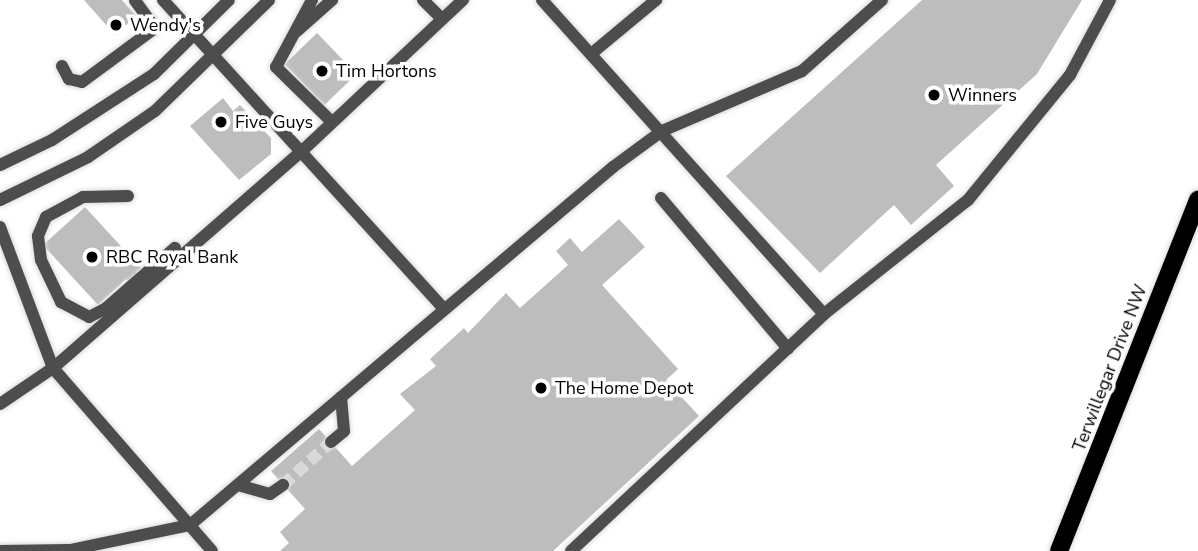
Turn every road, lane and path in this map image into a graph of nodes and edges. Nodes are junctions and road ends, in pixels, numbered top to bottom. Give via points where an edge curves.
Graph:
1 (135, 0) edge
2 (163, 0) edge
3 (229, 0) edge
4 (269, 0) edge
5 (312, 0) edge
6 (332, 0) edge
7 (423, 0) edge
8 (463, 0) edge
9 (542, 0) edge
10 (656, 0) edge
11 (882, 0) edge
12 (1110, 0) edge
13 (442, 19) junction
14 (297, 31) junction
15 (195, 35) junction
16 (592, 54) junction
17 (217, 56) junction
18 (62, 66) dead end
19 (332, 122) junction
20 (662, 131) junction
21 (302, 151) junction
22 (0, 165) edge
23 (128, 196) dead end
24 (661, 198) dead end
25 (0, 200) edge
26 (1198, 200) edge
27 (0, 227) edge
28 (175, 248) dead end
29 (444, 309) junction
30 (824, 314) junction
31 (788, 349) junction
32 (53, 368) junction
33 (341, 397) junction
34 (0, 404) edge
35 (331, 442) tunnel mouth
36 (238, 485) junction
37 (283, 485) tunnel mouth
38 (190, 525) junction
39 (0, 551) edge
40 (212, 551) edge
41 (571, 551) edge
42 (1059, 551) edge

1 - 18 street via 155,28 82,82 69,79
2 - 15 street
3 - 15 street
4 - 17 street
5 - 14 street
6 - 14 street
7 - 13 street
8 - 13 street
9 - 16 street
10 - 16 street
11 - 20 street via 802,71
12 - 30 street via 1070,75 968,200
13 - 19 street
14 - 19 street via 276,56 276,67
15 - 17 street
15 - 22 street via 144,80 52,141
16 - 20 street
17 - 21 street
17 - 25 street via 155,111 88,157
19 - 21 street
20 - 29 street
20 - 30 street
21 - 29 street
21 - 32 street
23 - 28 street via 83,197 46,217 38,236 41,260 61,302 89,317 105,309
24 - 31 street
26 - 42 main road, Terwillegar Drive NW
27 - 32 street
29 - 33 street
30 - 31 street
31 - 41 street
32 - 34 street
32 - 38 street
33 - 35 street via 344,431
33 - 36 street
36 - 37 street via 270,494
36 - 38 street
38 - 39 street via 70,550
38 - 40 street

